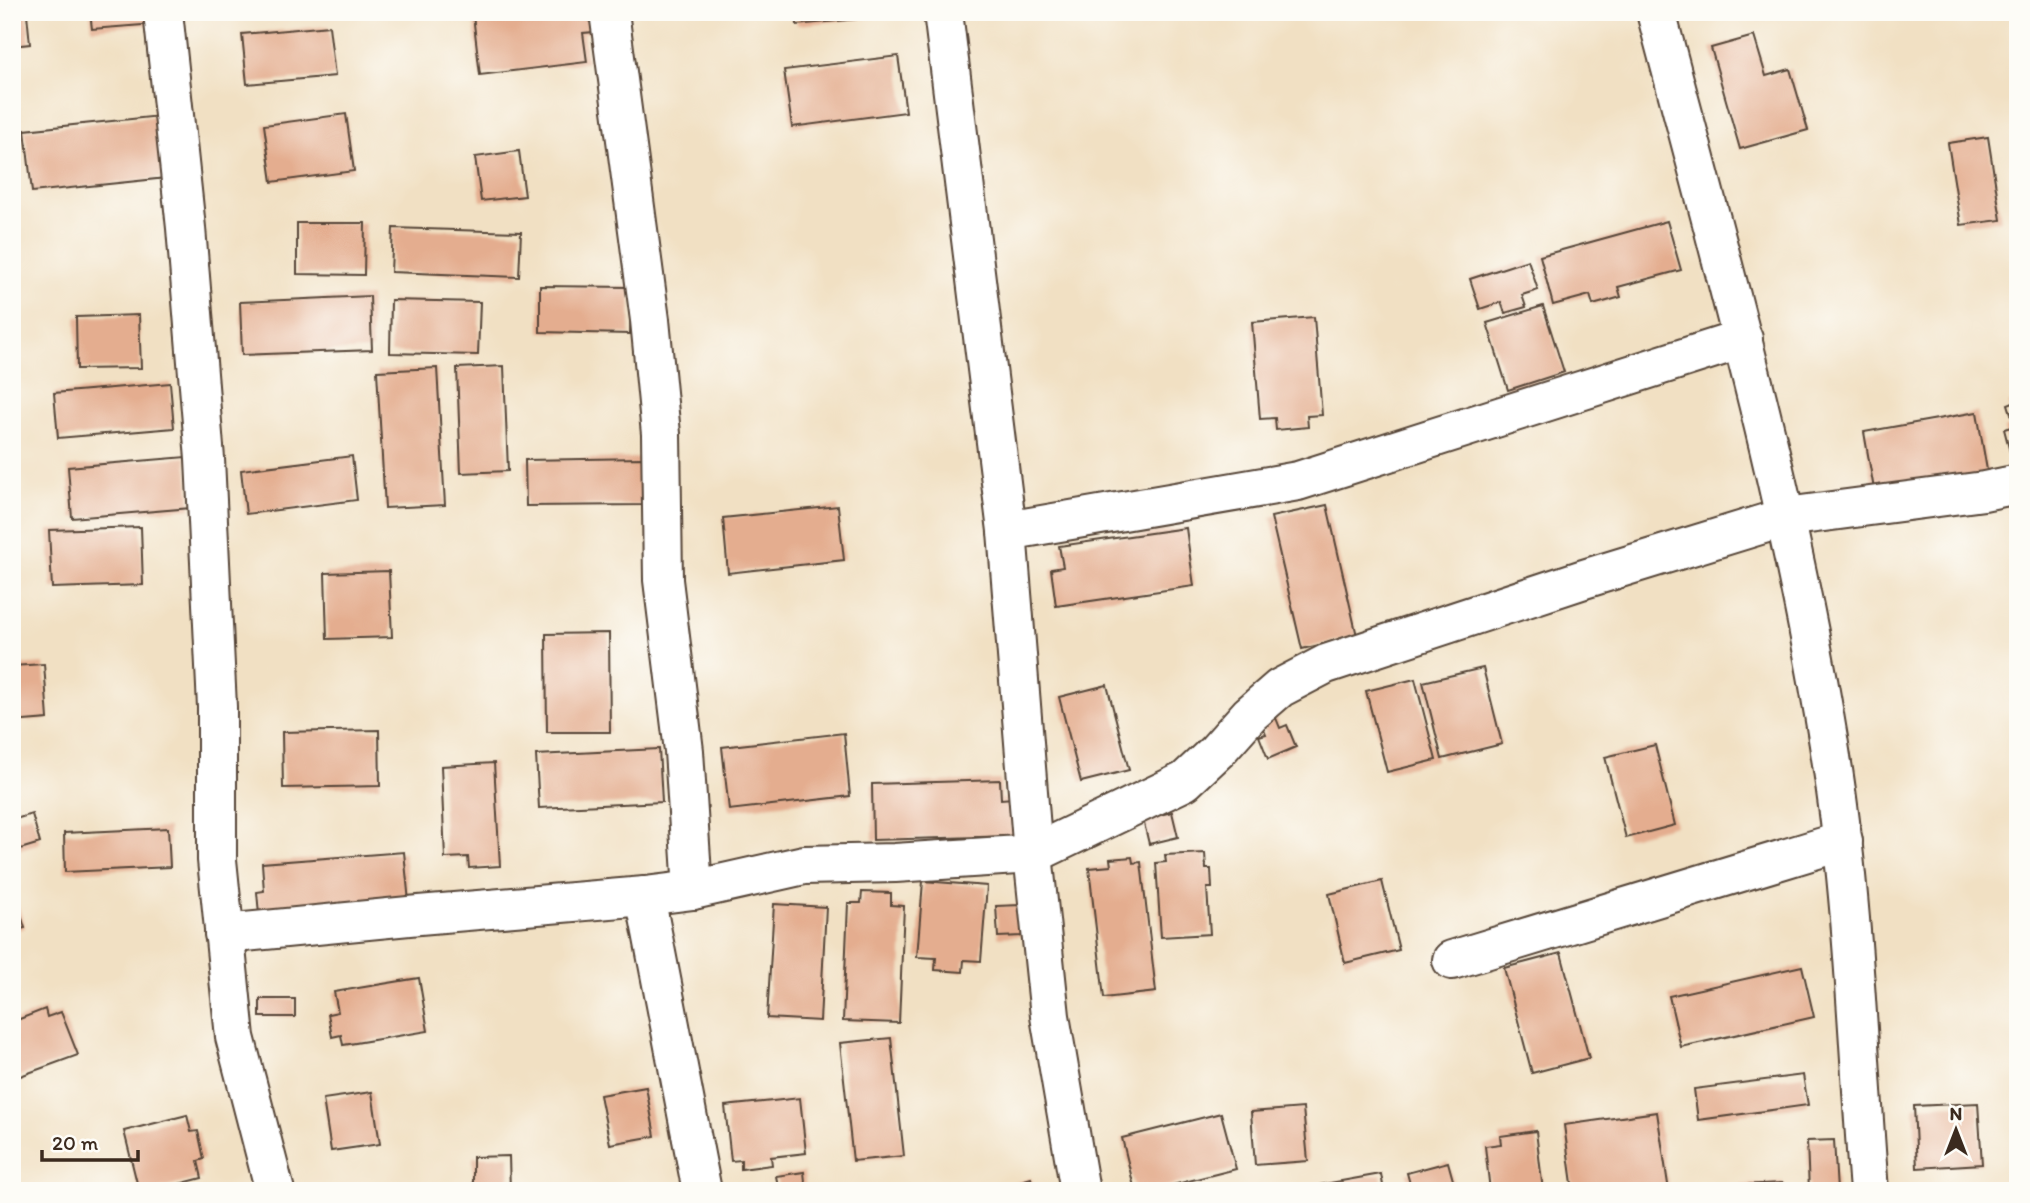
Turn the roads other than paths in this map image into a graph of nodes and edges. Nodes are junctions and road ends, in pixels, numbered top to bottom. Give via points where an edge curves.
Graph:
1 (163, 12) edge
2 (609, 12) edge
3 (943, 12) edge
4 (1656, 12) edge
5 (1743, 339) junction
6 (2018, 484) edge
7 (1786, 517) junction
8 (1007, 531) junction
9 (1843, 841) junction
10 (1033, 854) junction
11 (693, 890) junction
12 (645, 897) junction
13 (224, 934) junction
14 (1452, 960) dead end
15 (275, 1191) edge
16 (702, 1191) edge
17 (1080, 1191) edge
18 (1868, 1191) edge

1 - 13 street via 205,459 217,707 217,860
2 - 11 street via 661,434 663,580 684,751
3 - 8 street
4 - 5 street
5 - 7 street
5 - 8 street via 1298,481
6 - 7 street
7 - 9 street
7 - 10 street via 1326,664 1280,688 1185,781
8 - 10 street
9 - 14 street
9 - 18 street
10 - 11 street via 804,865
10 - 17 street via 1050,1016
11 - 12 street
12 - 13 street
12 - 16 street
13 - 15 street via 235,1037

